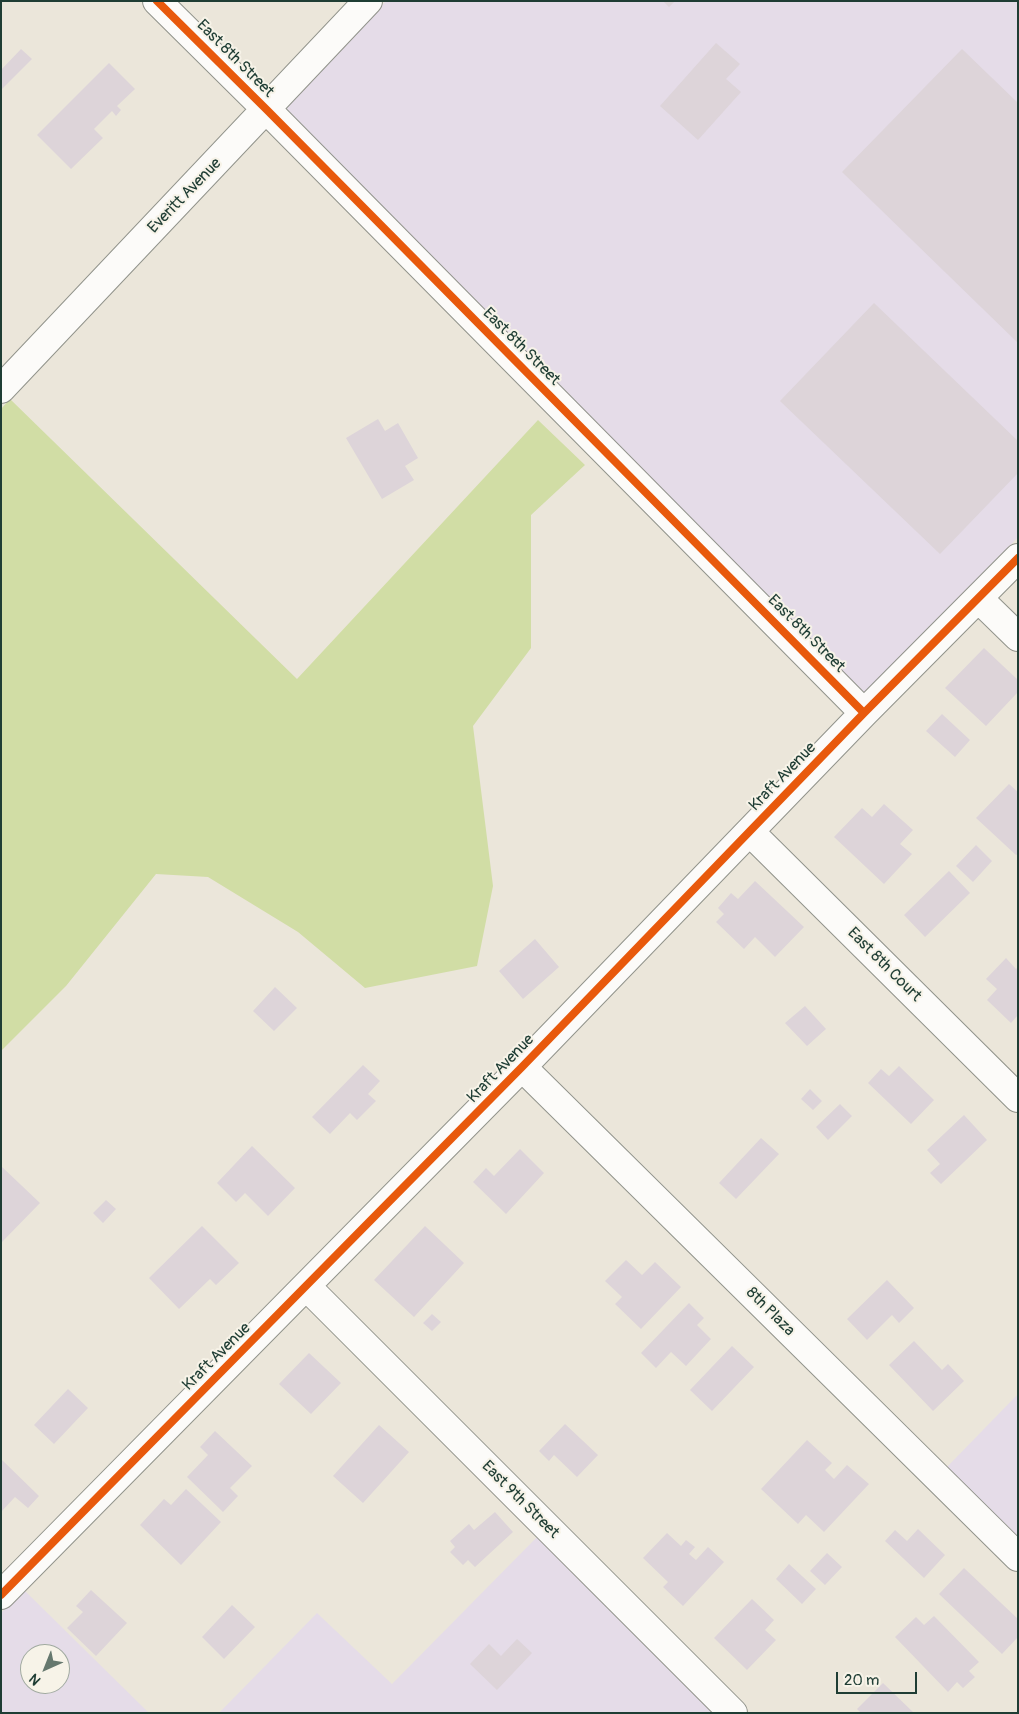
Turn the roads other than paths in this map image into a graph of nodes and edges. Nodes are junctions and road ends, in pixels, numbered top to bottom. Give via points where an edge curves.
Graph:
1 (157, 1) edge
2 (368, 1) edge
3 (267, 110) junction
4 (1, 389) edge
5 (1018, 558) edge
6 (979, 599) junction
7 (1018, 637) edge
8 (864, 713) junction
9 (750, 832) junction
10 (522, 1067) junction
11 (1018, 1098) edge
12 (306, 1286) junction
13 (1018, 1557) edge
14 (1, 1595) edge
15 (733, 1713) edge

1 - 3 street, East 8th Street
2 - 3 street, Everitt Avenue
3 - 4 street, Everitt Avenue
3 - 8 street, East 8th Street
5 - 6 street, Kraft Avenue
6 - 7 street
6 - 8 street, Kraft Avenue
8 - 9 street, Kraft Avenue
9 - 10 street, Kraft Avenue
9 - 11 street, East 8th Court
10 - 12 street, Kraft Avenue
10 - 13 street, 8th Plaza
12 - 14 street, Kraft Avenue
12 - 15 street, East 9th Street

